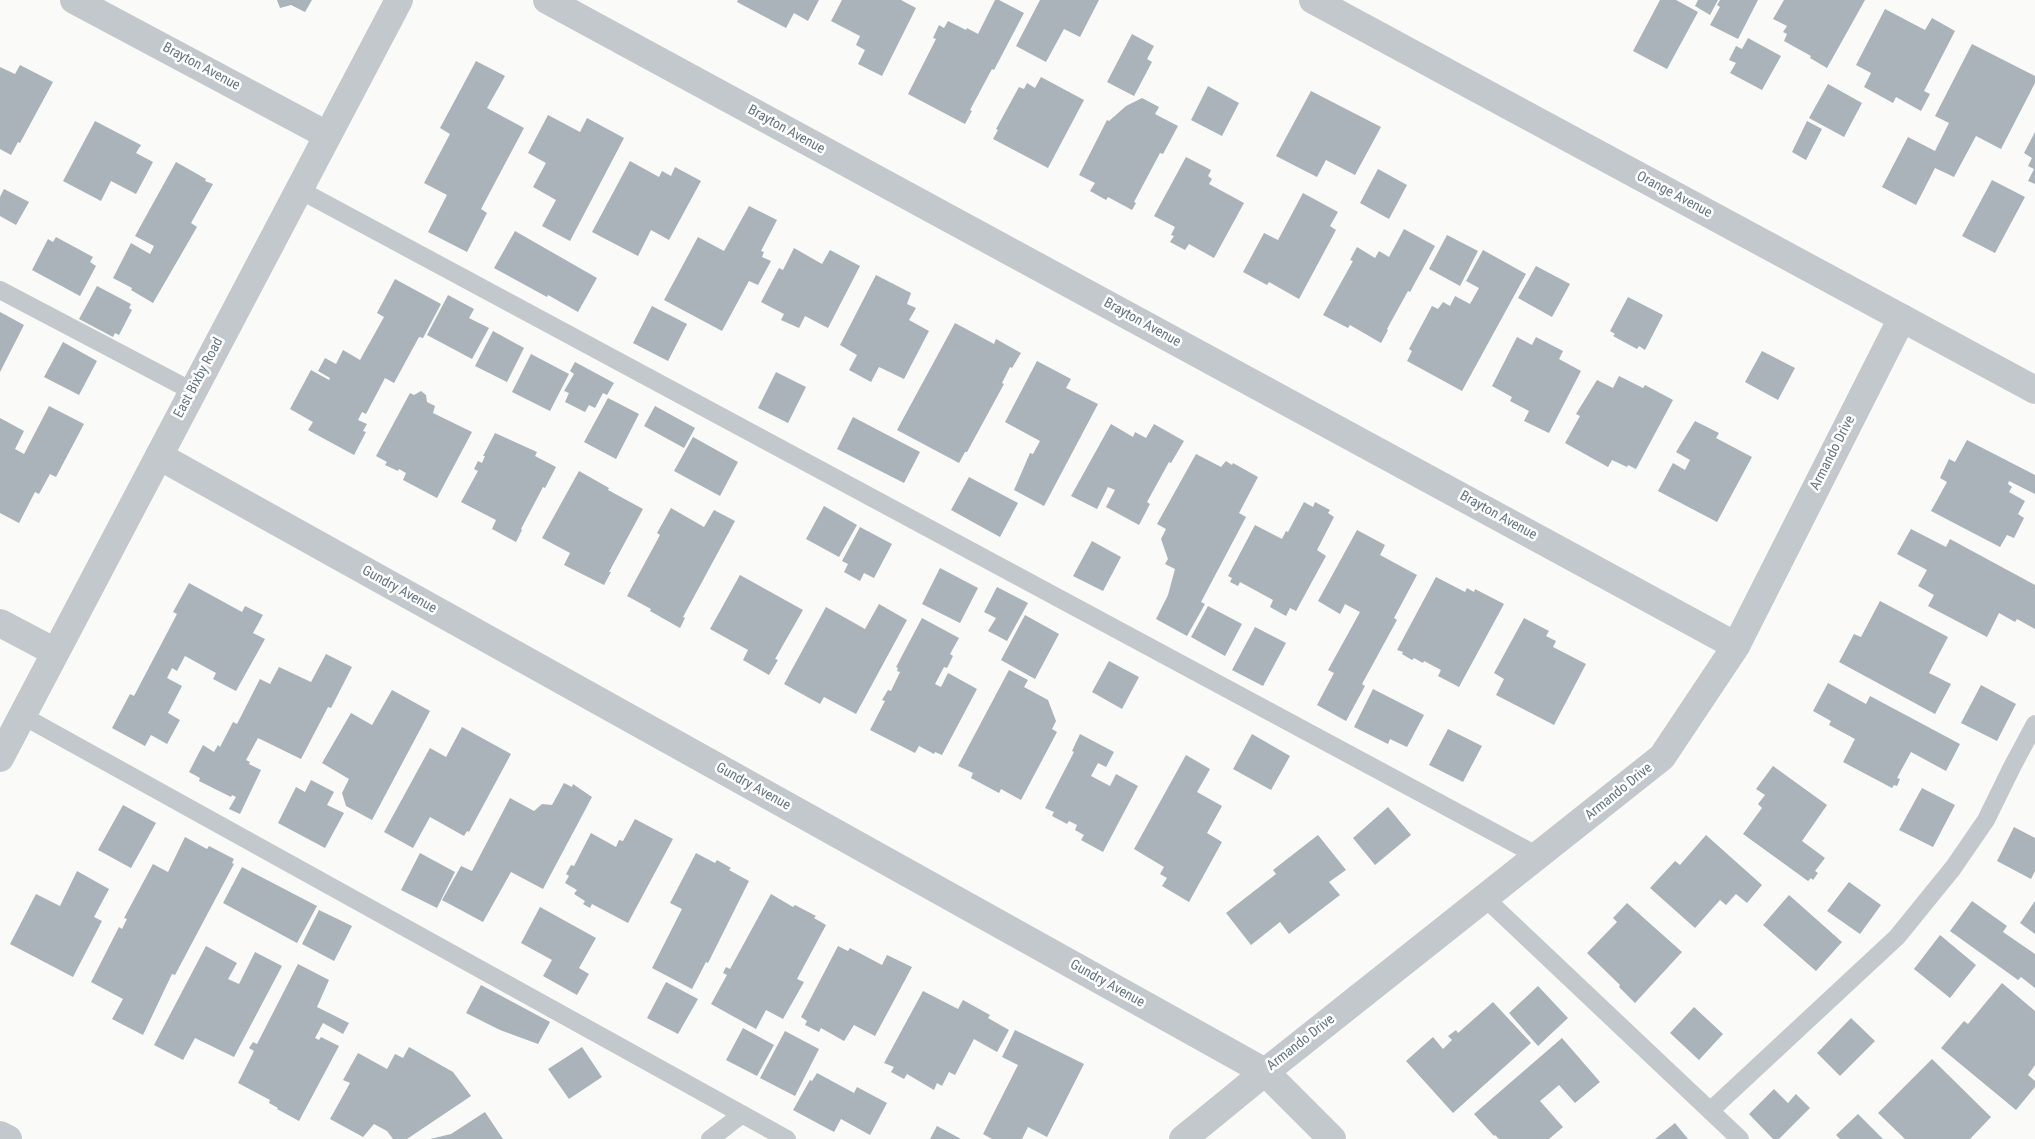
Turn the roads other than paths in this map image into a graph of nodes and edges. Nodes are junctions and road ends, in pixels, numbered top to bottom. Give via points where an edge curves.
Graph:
1 (74, 0) edge
2 (399, 0) edge
3 (547, 0) edge
4 (1313, 0) edge
5 (327, 134) junction
6 (298, 190) junction
7 (0, 290) edge
8 (1902, 318) junction
9 (2035, 390) edge
10 (192, 391) junction
11 (158, 456) junction
12 (0, 623) edge
13 (1736, 646) junction
14 (54, 652) junction
15 (23, 716) junction
16 (2035, 724) edge
17 (0, 758) edge
18 (1538, 856) junction
19 (1485, 898) junction
20 (1265, 1072) junction
21 (1711, 1110) junction
22 (741, 1115) junction
23 (0, 1135) edge
24 (8, 1139) edge
25 (710, 1139) edge
26 (786, 1139) edge
27 (1183, 1139) edge
28 (1332, 1139) edge
29 (1740, 1139) edge

1 - 5 street, Brayton Avenue
2 - 5 street, East Bixby Road
3 - 13 street, Brayton Avenue
4 - 8 street, Orange Avenue
5 - 6 street, East Bixby Road
6 - 10 street, East Bixby Road
6 - 18 lane
7 - 10 lane
8 - 9 street, Orange Avenue
8 - 13 street, Armando Drive
10 - 11 street, East Bixby Road
11 - 14 street, East Bixby Road
11 - 20 street, Gundry Avenue
12 - 14 street
13 - 18 street, Armando Drive via 1662,757
14 - 15 street, East Bixby Road
15 - 17 street, East Bixby Road
15 - 22 lane
16 - 21 lane via 1986,820 1953,868 1897,937
18 - 19 street, Armando Drive
19 - 20 street, Armando Drive
19 - 21 lane
20 - 27 street, Armando Drive
20 - 28 street, Gundry Avenue
21 - 29 lane
22 - 25 lane
22 - 26 lane
23 - 24 street

